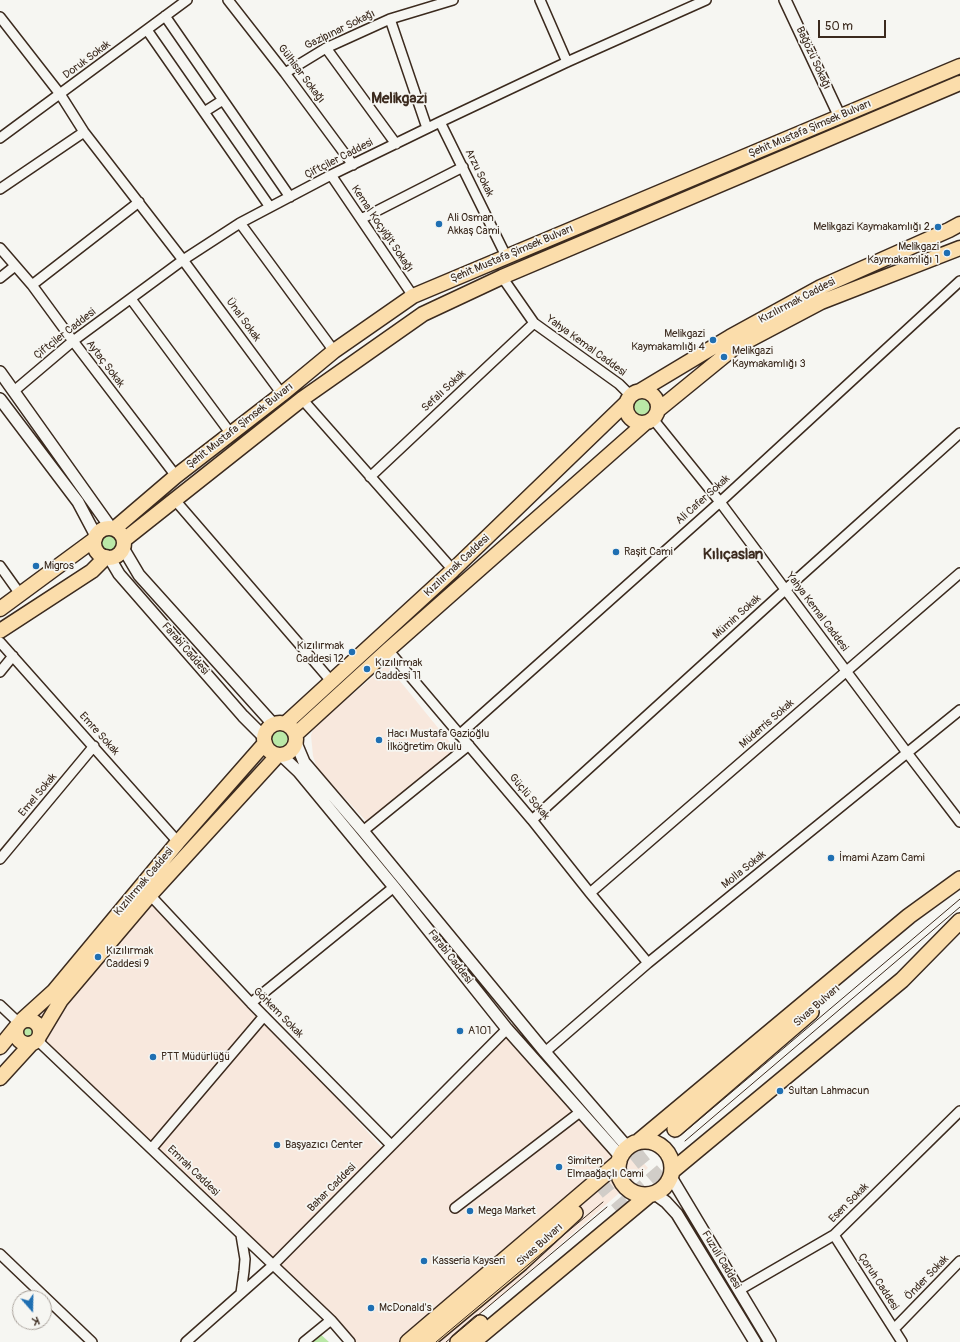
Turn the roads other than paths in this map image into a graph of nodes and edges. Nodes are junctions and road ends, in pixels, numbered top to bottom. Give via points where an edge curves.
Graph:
1 (187, 0) edge
2 (228, 0) edge
3 (453, 0) edge
4 (540, 0) edge
5 (706, 0) edge
6 (785, 0) edge
7 (165, 16) junction
8 (0, 17) edge
9 (390, 19) junction
10 (147, 30) junction
11 (326, 48) junction
12 (567, 62) junction
13 (959, 66) edge
14 (286, 73) junction
15 (960, 83) edge
16 (60, 94) junction
17 (223, 100) junction
18 (204, 112) junction
19 (840, 117) junction
20 (440, 122) junction
21 (427, 128) junction
22 (84, 132) junction
23 (0, 138) edge
24 (396, 144) junction
25 (352, 165) junction
26 (463, 168) junction
27 (331, 175) junction
28 (0, 188) edge
29 (290, 197) junction
30 (139, 202) junction
31 (270, 207) junction
32 (361, 219) junction
33 (240, 223) junction
34 (960, 224) edge
35 (0, 248) edge
36 (960, 248) edge
37 (506, 256) junction
38 (184, 260) junction
39 (15, 266) junction
40 (502, 277) junction
41 (0, 278) edge
42 (960, 281) edge
43 (32, 285) junction
44 (413, 296) junction
45 (131, 299) junction
46 (534, 323) junction
47 (73, 341) junction
48 (334, 351) junction
49 (0, 372) edge
50 (14, 391) junction
51 (282, 394) junction
52 (632, 397) junction
53 (0, 399) edge
54 (302, 399) junction
55 (652, 418) junction
56 (960, 433) edge
57 (231, 434) junction
58 (176, 476) junction
59 (370, 477) junction
60 (174, 499) junction
61 (720, 502) junction
62 (113, 529) junction
63 (96, 537) junction
64 (123, 544) junction
65 (107, 557) junction
66 (0, 566) edge
67 (453, 570) junction
68 (960, 573) edge
69 (785, 590) junction
70 (20, 594) junction
71 (0, 609) edge
72 (0, 632) edge
73 (0, 642) edge
74 (388, 650) junction
75 (13, 656) junction
76 (847, 671) junction
77 (0, 672) edge
78 (332, 682) junction
79 (960, 710) edge
80 (280, 724) junction
81 (460, 735) junction
82 (296, 739) junction
83 (265, 740) junction
84 (469, 745) junction
85 (94, 746) junction
86 (908, 754) junction
87 (280, 755) junction
88 (532, 820) junction
89 (960, 822) edge
90 (363, 831) junction
91 (178, 842) junction
92 (0, 859) edge
93 (960, 879) edge
94 (960, 883) edge
95 (394, 887) junction
96 (590, 893) junction
97 (150, 895) junction
98 (960, 920) edge
99 (648, 963) junction
100 (251, 1003) junction
101 (0, 1005) edge
102 (264, 1016) junction
103 (19, 1023) junction
104 (506, 1029) junction
105 (37, 1039) junction
106 (0, 1047) edge
107 (545, 1052) junction
108 (0, 1078) edge
109 (960, 1111) edge
110 (580, 1112) junction
111 (675, 1129) tunnel mouth
112 (391, 1145) junction
113 (152, 1148) junction
114 (687, 1149) tunnel mouth
115 (627, 1152) junction
116 (672, 1174) junction
117 (598, 1192) tunnel mouth
118 (652, 1194) junction
119 (455, 1208) dead end
120 (616, 1211) tunnel mouth
121 (241, 1235) junction
122 (834, 1235) junction
123 (0, 1254) edge
124 (960, 1261) edge
125 (272, 1266) junction
126 (739, 1290) junction
127 (241, 1294) junction
128 (331, 1320) junction
129 (894, 1329) junction
130 (348, 1339) edge
131 (754, 1341) edge
132 (92, 1342) edge
133 (186, 1342) edge
134 (304, 1342) edge
135 (354, 1342) edge
136 (408, 1342) edge
137 (426, 1342) edge
138 (458, 1342) edge
139 (473, 1342) edge
140 (770, 1342) edge
141 (902, 1342) edge

1 - 7 street, Doruk Sokak
2 - 14 street, Gülhisar Sokağı
3 - 9 street, Gazipınar Sokağı
4 - 12 street
5 - 12 street, Çiftçiler Caddesi
6 - 19 street, Bağözü Sokağı
7 - 10 street, Doruk Sokak
7 - 17 street
8 - 16 street, Ünal Sokak
9 - 11 street, Gazipınar Sokağı
9 - 21 street
10 - 16 street, Doruk Sokak
10 - 18 street
11 - 14 street, Gazipınar Sokağı
11 - 24 street
12 - 20 street, Çiftçiler Caddesi
13 - 19 main road, Şehit Mustafa Şimsek Bulvarı
14 - 25 street, Gülhisar Sokağı
15 - 40 main road, Şehit Mustafa Şimsek Bulvarı
16 - 22 street, Ünal Sokak
16 - 23 street, Doruk Sokak
17 - 18 street
17 - 29 street
18 - 31 street
19 - 37 main road, Şehit Mustafa Şimsek Bulvarı
20 - 21 street, Çiftçiler Caddesi
20 - 26 street, Arzu Sokak
21 - 24 street, Çiftçiler Caddesi
22 - 28 street
22 - 30 street, Ünal Sokak
24 - 25 street, Çiftçiler Caddesi
25 - 27 street, Çiftçiler Caddesi
26 - 32 street
26 - 37 street, Arzu Sokak
27 - 29 street, Çiftçiler Caddesi
27 - 32 street, Kemal Koçyiğit Sokağı
29 - 31 street, Çiftçiler Caddesi
30 - 38 street, Ünal Sokak
30 - 43 street
31 - 33 street, Çiftçiler Caddesi
32 - 44 street, Kemal Koçyiğit Sokağı
33 - 38 street, Çiftçiler Caddesi
33 - 48 street
34 - 52 main road, Kızılırmak Caddesi via 821,288 730,337
35 - 39 street, Aytaç Sokak
36 - 55 main road, Kızılırmak Caddesi via 821,302 734,348
37 - 44 main road, Şehit Mustafa Şimsek Bulvarı
38 - 45 street, Çiftçiler Caddesi
38 - 51 street, Ünal Sokak
39 - 41 street
39 - 43 street, Aytaç Sokak
40 - 46 street, Yahya Kemal Caddesi
40 - 54 main road, Şehit Mustafa Şimsek Bulvarı via 423,314
42 - 61 street, Ali Cafer Sokak
43 - 47 street, Aytaç Sokak
44 - 48 main road, Şehit Mustafa Şimsek Bulvarı
45 - 47 street, Çiftçiler Caddesi
45 - 57 street
46 - 52 street, Yahya Kemal Caddesi via 619,384
46 - 59 street, Sefalı Sokak
47 - 50 street, Çiftçiler Caddesi
47 - 58 street, Aytaç Sokak
48 - 51 main road, Şehit Mustafa Şimsek Bulvarı
49 - 50 street
50 - 62 street
51 - 57 main road, Şehit Mustafa Şimsek Bulvarı
52 - 55 main road via 650,392 654,396 657,400
52 - 55 main road via 625,409 630,418 634,422
52 - 67 main road, Kızılırmak Caddesi
53 - 63 street via 78,502
54 - 59 street
54 - 60 main road, Şehit Mustafa Şimsek Bulvarı
55 - 61 street, Yahya Kemal Caddesi
55 - 74 main road, Kızılırmak Caddesi
56 - 69 street, Mümin Sokak
57 - 58 main road, Şehit Mustafa Şimsek Bulvarı
58 - 62 main road, Şehit Mustafa Şimsek Bulvarı
59 - 67 street
60 - 64 main road, Şehit Mustafa Şimsek Bulvarı
60 - 78 street
61 - 69 street, Yahya Kemal Caddesi
61 - 81 street, Ali Cafer Sokak
62 - 63 main road via 103,530
62 - 64 main road via 121,534
63 - 65 main road via 97,550
63 - 70 main road
64 - 65 main road via 117,555
64 - 80 street, Farabi Caddesi via 139,575
65 - 72 main road via 92,571
65 - 83 street, Farabi Caddesi via 119,574
66 - 70 street
67 - 78 main road, Kızılırmak Caddesi
68 - 76 street, Müderris Sokak
69 - 76 street, Yahya Kemal Caddesi
69 - 88 street, Mümin Sokak
70 - 71 main road
73 - 75 street, Emre Sokak
74 - 81 street, Güçlü Sokak
74 - 82 main road, Kızılırmak Caddesi
75 - 77 street
75 - 85 street, Emre Sokak
76 - 86 street, Yahya Kemal Caddesi
76 - 96 street, Müderris Sokak
78 - 80 main road, Kızılırmak Caddesi
79 - 86 street, Molla Sokak
80 - 82 main road via 290,726
80 - 83 main road via 266,732
81 - 84 street, Güçlü Sokak
82 - 87 main road via 291,752
82 - 90 street, Farabi Caddesi via 304,762
83 - 87 main road via 270,751
83 - 91 main road, Kızılırmak Caddesi
84 - 88 street, Güçlü Sokak
84 - 90 street
85 - 91 street, Emre Sokak
85 - 92 street, Emel Sokak
86 - 89 street, Yahya Kemal Caddesi
86 - 99 street, Molla Sokak
87 - 95 street, Farabi Caddesi via 299,772
87 - 97 main road, Kızılırmak Caddesi
88 - 96 street, Güçlü Sokak
90 - 107 street, Farabi Caddesi
91 - 103 main road, Kızılırmak Caddesi via 54,991
93 - 115 highway via 909,916
94 - 111 highway, Sivas Bulvarı
95 - 100 street
95 - 104 street, Farabi Caddesi
96 - 99 street, Güçlü Sokak
97 - 100 street, Görkem Sokak
97 - 105 main road, Kızılırmak Caddesi via 61,1000
98 - 114 highway
98 - 116 highway via 902,980
99 - 107 street, Molla Sokak
100 - 102 street, Görkem Sokak
101 - 103 street
102 - 112 street, Görkem Sokak
102 - 113 street
103 - 105 main road via 30,1019 36,1022 40,1029
103 - 105 main road via 16,1032 19,1040 24,1043
103 - 106 main road, Kızılırmak Caddesi
104 - 110 street, Farabi Caddesi
104 - 112 street, Bahar Caddesi
105 - 108 main road, Kızılırmak Caddesi
105 - 113 street, Emrah Caddesi
107 - 115 street, Farabi Caddesi
109 - 122 street, Esen Sokak
110 - 115 street, Farabi Caddesi
110 - 119 street
112 - 125 street, Bahar Caddesi
113 - 121 street, Emrah Caddesi
115 - 116 highway via 650,1142 661,1146 669,1154
115 - 118 highway via 619,1174 624,1184 632,1192
115 - 136 highway
116 - 118 highway via 665,1187
116 - 126 street, Fuzuli Caddesi
117 - 137 highway, Sivas Bulvarı via 520,1263
118 - 131 street, Fuzuli Caddesi via 666,1202 677,1214
118 - 139 highway
120 - 138 highway, Sivas Bulvarı
121 - 125 street, Emrah Caddesi
121 - 127 street via 245,1259
122 - 126 street, Esen Sokak
122 - 129 street, Çoruh Caddesi
123 - 132 street
124 - 129 street, Önder Sokak
125 - 127 street, Bahar Caddesi
125 - 128 street, Emrah Caddesi
126 - 140 street, Fuzuli Caddesi
127 - 133 street, Bahar Caddesi
128 - 130 street, Emrah Caddesi
128 - 134 street
129 - 141 street, Çoruh Caddesi
130 - 135 street

